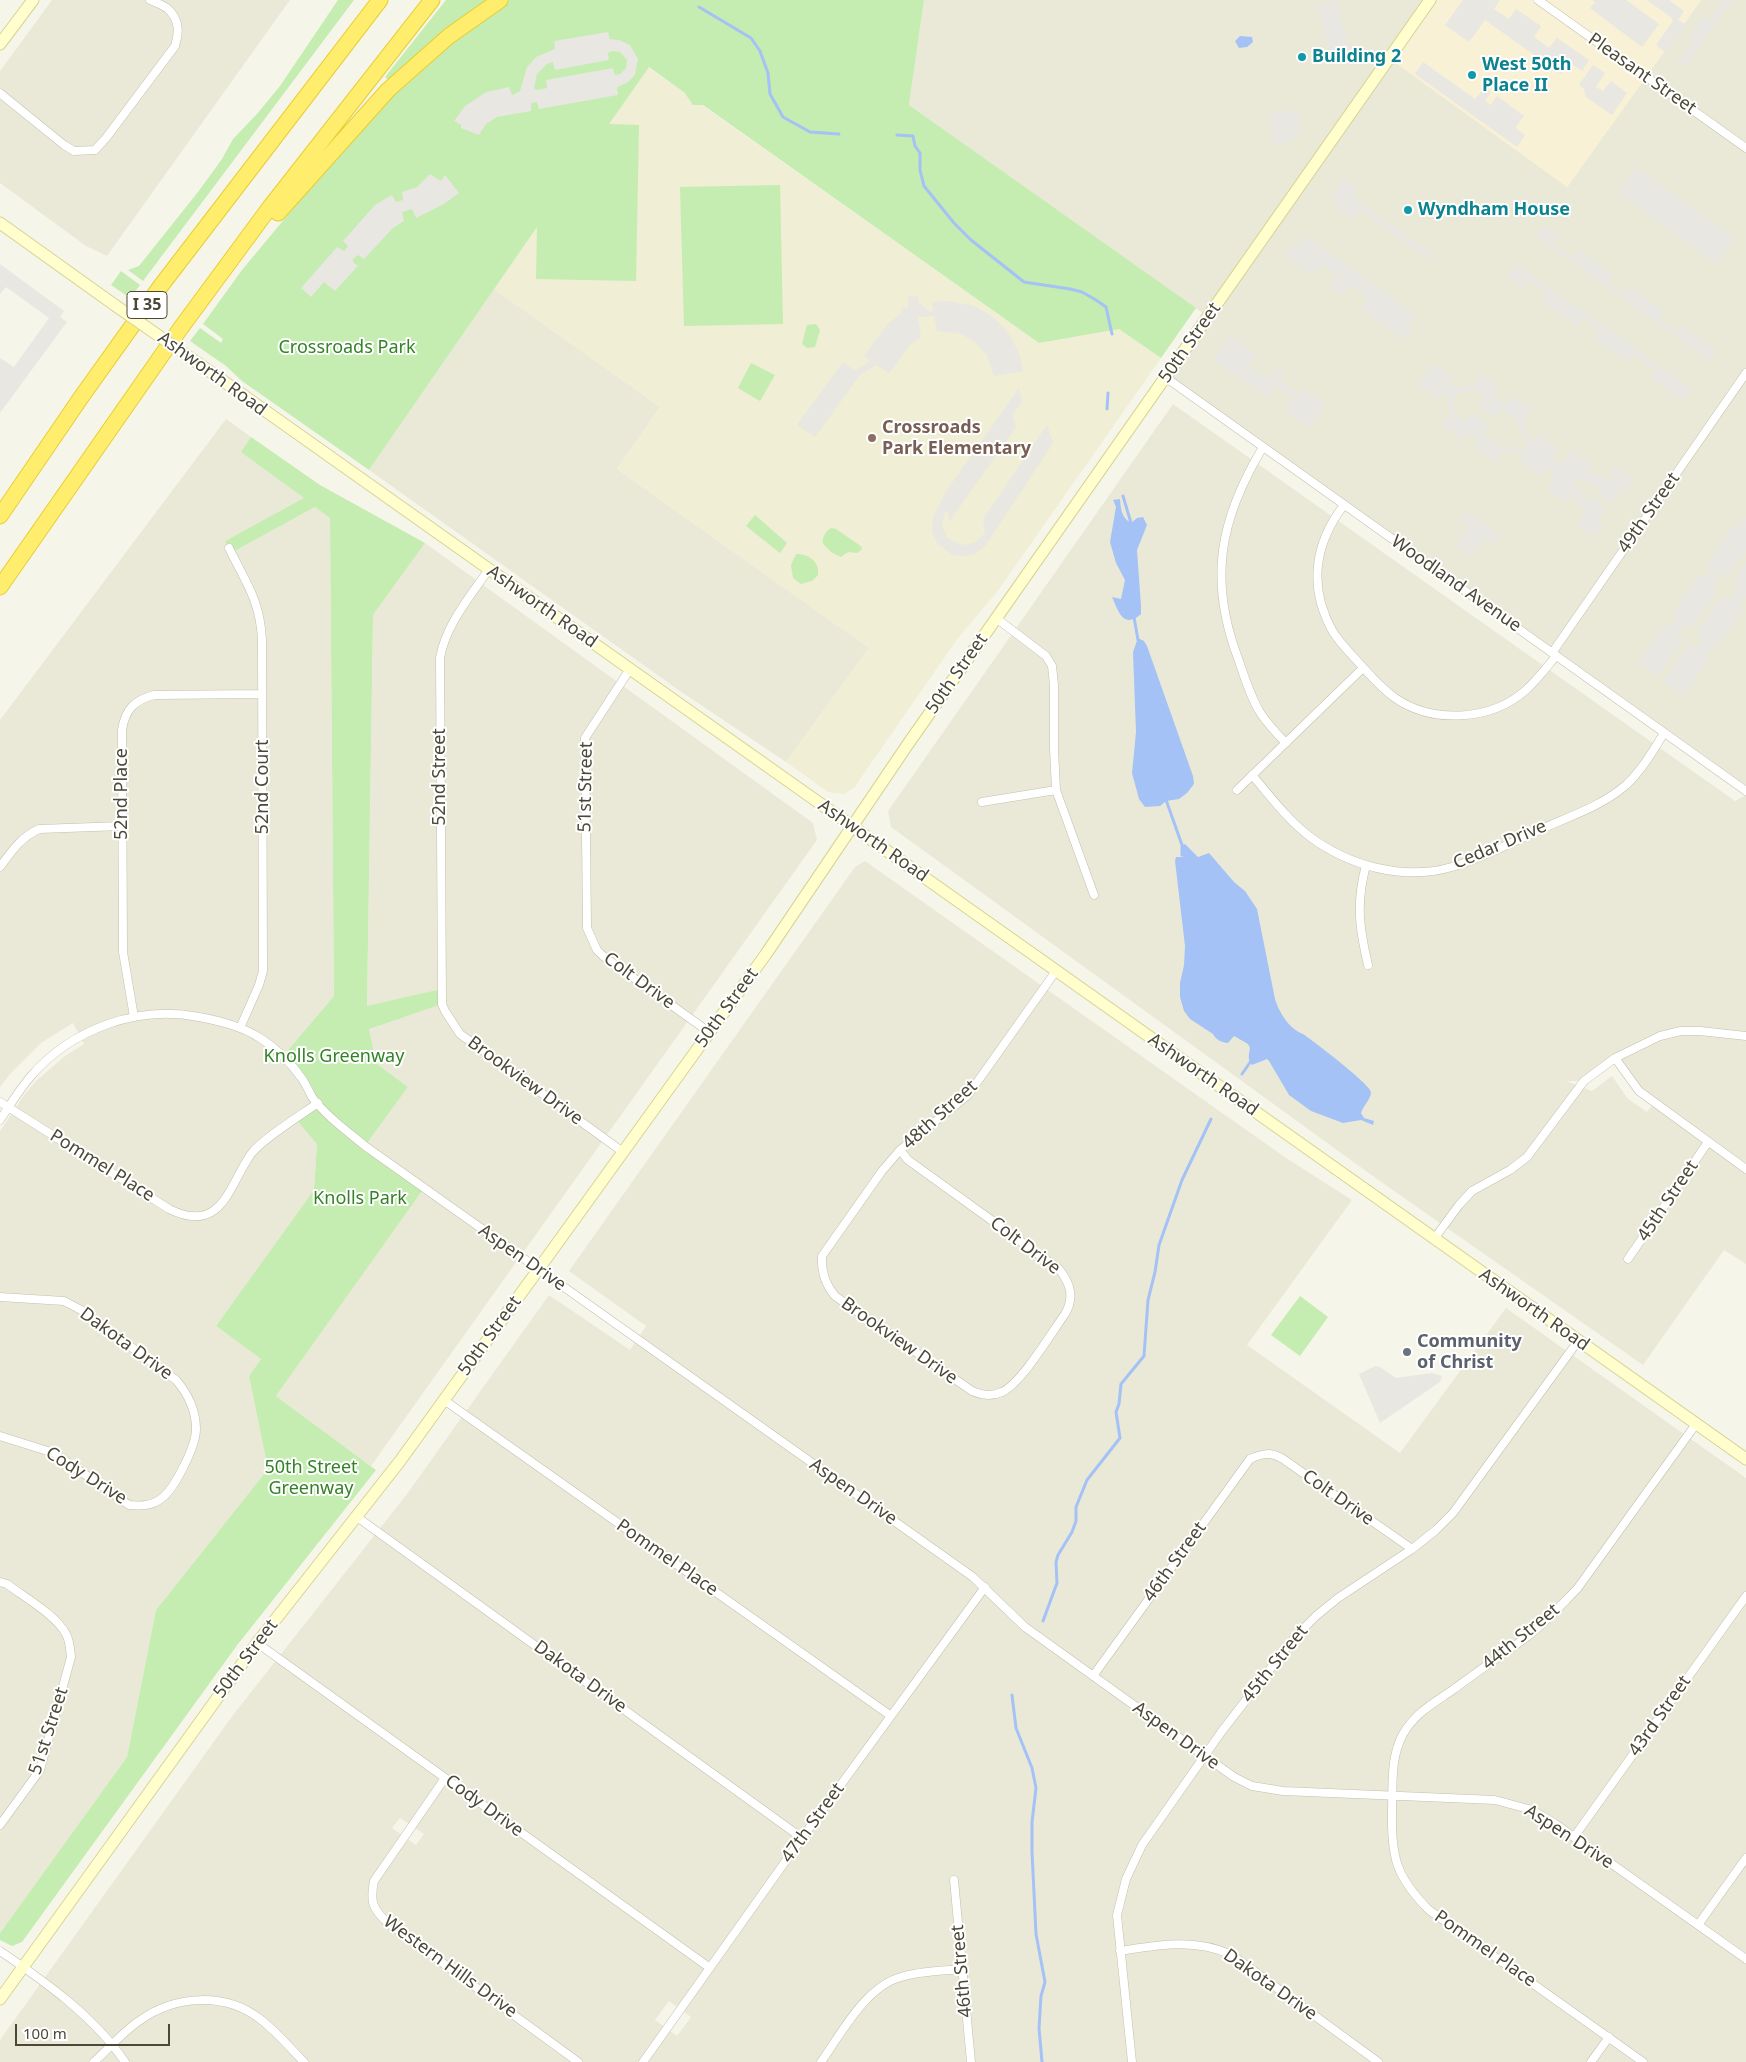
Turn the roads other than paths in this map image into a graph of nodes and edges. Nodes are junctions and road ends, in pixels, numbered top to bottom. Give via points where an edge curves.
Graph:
1 (33, 0) edge
2 (150, 0) edge
3 (367, 0) edge
4 (380, 0) edge
5 (432, 0) edge
6 (500, 0) edge
7 (1430, 0) edge
8 (1538, 0) edge
9 (0, 44) edge
10 (0, 93) edge
11 (302, 101) junction
12 (1746, 148) edge
13 (0, 223) edge
14 (192, 312) junction
15 (1746, 373) edge
16 (1166, 377) junction
17 (1263, 447) junction
18 (1344, 505) junction
19 (0, 516) edge
20 (229, 548) dead end
21 (489, 569) junction
22 (0, 587) edge
23 (996, 618) junction
24 (1554, 654) junction
25 (1363, 668) junction
26 (630, 669) junction
27 (262, 694) junction
28 (1664, 733) junction
29 (1286, 743) junction
30 (1252, 775) junction
31 (1056, 790) junction
32 (1237, 790) dead end
33 (1746, 792) edge
34 (982, 802) dead end
35 (122, 826) junction
36 (852, 827) junction
37 (1366, 866) junction
38 (0, 867) edge
39 (1094, 895) dead end
40 (586, 918) joint
41 (1368, 965) dead end
42 (1056, 971) junction
43 (441, 998) joint
44 (134, 1017) junction
45 (240, 1028) junction
46 (709, 1032) junction
47 (1746, 1036) edge
48 (1615, 1058) junction
49 (0, 1102) edge
50 (318, 1103) junction
51 (8, 1107) junction
52 (0, 1120) edge
53 (1708, 1142) junction
54 (900, 1150) junction
55 (623, 1152) junction
56 (1746, 1169) edge
57 (1434, 1239) junction
58 (822, 1256) joint
59 (1628, 1259) dead end
60 (538, 1270) junction
61 (0, 1297) edge
62 (1578, 1341) junction
63 (1004, 1391) joint
64 (444, 1400) junction
65 (1696, 1424) junction
66 (0, 1436) edge
67 (1262, 1453) joint
68 (1746, 1460) edge
69 (168, 1491) joint
70 (357, 1517) junction
71 (1412, 1549) junction
72 (0, 1582) edge
73 (985, 1587) junction
74 (1746, 1596) edge
75 (257, 1643) junction
76 (1093, 1676) junction
77 (891, 1716) junction
78 (1204, 1757) junction
79 (446, 1778) junction
80 (1393, 1795) junction
81 (0, 1826) edge
82 (1574, 1837) junction
83 (802, 1838) junction
84 (1746, 1858) edge
85 (954, 1880) dead end
86 (1698, 1925) junction
87 (1120, 1950) junction
88 (0, 1951) edge
89 (1746, 1959) edge
90 (23, 1967) junction
91 (710, 1968) junction
92 (962, 1969) junction
93 (0, 1999) edge
94 (1609, 2038) junction
95 (113, 2044) junction
96 (94, 2062) edge
97 (125, 2062) edge
98 (304, 2062) edge
99 (578, 2062) edge
100 (643, 2062) edge
101 (821, 2062) edge
102 (971, 2062) edge
103 (1132, 2062) edge
104 (1378, 2062) edge
105 (1591, 2062) edge
106 (1643, 2062) edge

1 - 9 main road
2 - 10 street via 168,10 178,26 175,46 95,150 74,151 64,145
3 - 11 highway
4 - 11 highway, I 35
5 - 14 highway, I 35
6 - 14 highway via 449,36 388,90
7 - 16 main road, 50th Street
8 - 12 street, Pleasant Street
11 - 19 highway, I 35 via 160,288
13 - 21 main road, Ashworth Road, bridge
14 - 22 highway, I 35
15 - 24 street, 49th Street
16 - 17 street, Woodland Avenue
16 - 23 main road, 50th Street
17 - 18 street, Woodland Avenue
17 - 29 street via 1240,488 1226,530 1221,567 1222,597 1231,641 1252,697 1262,715
18 - 24 street, Woodland Avenue
18 - 25 street, 49th Street via 1334,516 1324,537 1318,559 1318,592 1334,634
20 - 27 street, 52nd Court via 256,601 261,620
21 - 26 main road, Ashworth Road
21 - 43 street, 52nd Street via 448,628 440,658
23 - 31 street via 1046,656 1052,666
23 - 36 main road, 50th Street
24 - 25 street, 49th Street via 1541,675 1512,700 1484,712 1461,716 1438,715 1416,709 1396,698
24 - 28 street, Woodland Avenue
25 - 29 street
26 - 36 main road, Ashworth Road
26 - 40 street, 51st Street via 585,738
27 - 35 street, 52nd Place via 154,695 132,705 124,717 122,730
27 - 45 street, 52nd Court via 263,971
28 - 33 street, Woodland Avenue
28 - 37 street, Cedar Drive via 1642,768 1610,796 1483,855 1451,867 1418,872
29 - 30 street
30 - 32 street
30 - 37 street, Cedar Drive via 1309,836 1336,854
31 - 34 street
31 - 39 street
35 - 38 street via 39,829 17,844
35 - 44 street, 52nd Place via 123,952
36 - 42 main road, Ashworth Road
36 - 46 main road, 50th Street
37 - 41 street via 1361,884 1359,917
40 - 46 street, Colt Drive via 590,938 603,956
42 - 54 street, 48th Street via 968,1095
42 - 57 main road, Ashworth Road
43 - 55 street, Brookview Drive via 445,1012 460,1034
44 - 45 street, Aspen Drive via 184,1014
44 - 51 street, Aspen Drive via 96,1028 59,1050 31,1076
45 - 50 street, Aspen Drive via 260,1038 283,1056
46 - 55 main road, 50th Street
47 - 48 street via 1681,1031 1660,1036
48 - 53 street via 1639,1092
48 - 57 street via 1584,1081 1527,1157 1472,1191
49 - 51 street, Pommel Place
50 - 51 street, Pommel Place via 260,1144 224,1203 199,1216 183,1216 170,1209
50 - 60 street, Aspen Drive via 365,1146
51 - 52 street, Aspen Drive
53 - 56 street
53 - 59 street, 45th Street
54 - 58 street, 48th Street
54 - 63 street, Colt Drive via 908,1160 1059,1269 1069,1284 1070,1306 1022,1374
55 - 60 main road, 50th Street
57 - 62 main road, Ashworth Road
58 - 63 street, Brookview Drive via 824,1279 836,1296 972,1391 983,1395
60 - 64 main road, 50th Street
60 - 73 street, Aspen Drive
61 - 69 street, Dakota Drive via 64,1300 169,1374 185,1391 194,1410 196,1431 192,1452
62 - 65 main road, Ashworth Road
62 - 71 street, 45th Street via 1466,1497 1436,1530
64 - 70 main road, 50th Street
64 - 77 street, Pommel Place
65 - 68 main road, Ashworth Road
65 - 80 street, 44th Street via 1588,1573 1554,1613 1530,1634 1429,1704 1415,1718 1403,1734 1393,1762
66 - 69 street, Cody Drive via 54,1453 129,1504 152,1504
67 - 71 street, Colt Drive via 1274,1454
67 - 76 street, 46th Street via 1250,1459
70 - 75 main road, 50th Street
70 - 83 street, Dakota Drive
71 - 78 street, 45th Street via 1338,1598 1295,1637
72 - 81 street, 51st Street via 57,1621 66,1633 71,1657 40,1770
73 - 76 street, Aspen Drive via 1025,1627
73 - 77 street, 47th Street
74 - 82 street, 43rd Street
75 - 79 street, Cody Drive
75 - 90 main road, 50th Street
76 - 78 street, Aspen Drive
77 - 83 street, 47th Street
78 - 80 street, Aspen Drive via 1252,1786 1283,1791
78 - 87 street, 45th Street via 1133,1862 1117,1915
79 - 91 street, Cody Drive
79 - 99 street, Western Hills Drive via 374,1881 373,1904 388,1923
80 - 82 street, Aspen Drive via 1495,1800 1520,1805
80 - 94 street, Pommel Place via 1395,1857 1402,1877 1414,1895 1429,1910
82 - 86 street, Aspen Drive
83 - 91 street, 47th Street
84 - 86 street
85 - 92 street, 46th Street
86 - 89 street, Aspen Drive
87 - 103 street, 45th Street
87 - 104 street, Dakota Drive via 1172,1944 1216,1948 1232,1955
88 - 90 street
90 - 93 main road, 50th Street
90 - 95 street
91 - 100 street, 47th Street
92 - 101 street via 901,1976 887,1982 864,2003
92 - 102 street, 46th Street
94 - 105 street
94 - 106 street, Pommel Place
95 - 96 street
95 - 97 street
95 - 98 street via 159,2009 209,1999 236,2006 261,2019

